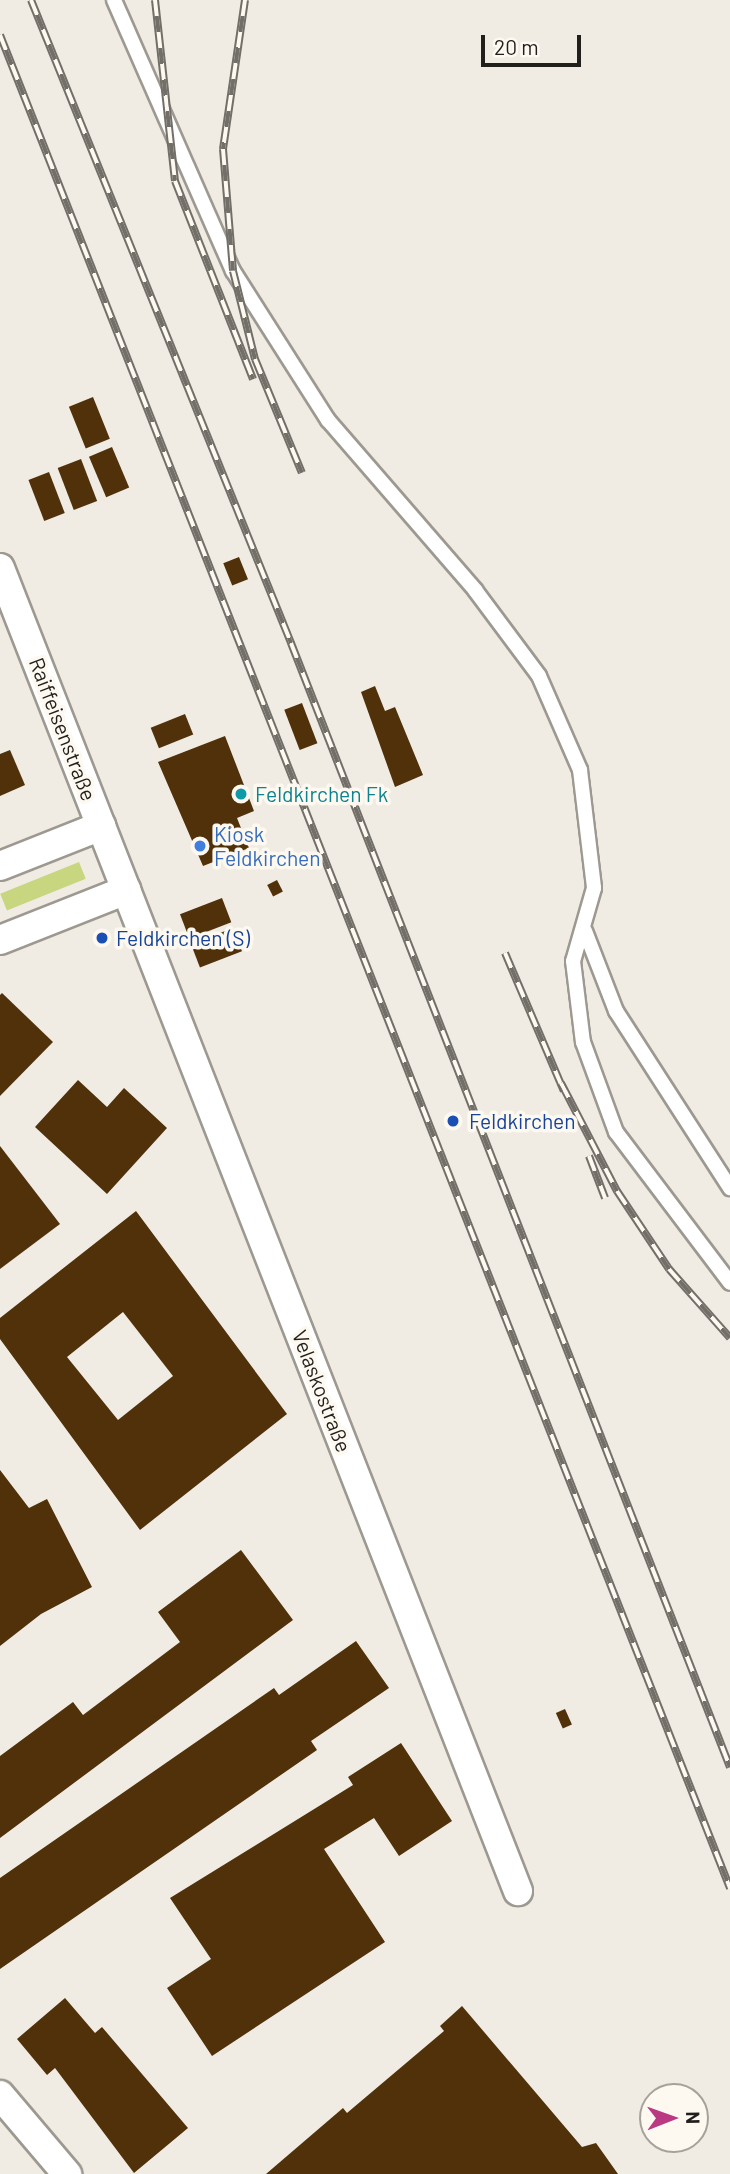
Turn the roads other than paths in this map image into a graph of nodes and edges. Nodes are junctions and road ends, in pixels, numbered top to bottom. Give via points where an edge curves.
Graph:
1 (114, 0) edge
2 (0, 568) edge
3 (101, 826) junction
4 (0, 866) edge
5 (126, 890) junction
6 (584, 931) junction
7 (0, 940) edge
8 (730, 1188) edge
9 (730, 1283) edge
10 (518, 1891) dead end
11 (0, 2095) edge
12 (67, 2174) edge

1 - 6 lane via 233,271 328,420 475,590 539,676 580,769 594,888
2 - 3 street, Raiffeisenstraße
3 - 4 street
3 - 5 street, Raiffeisenstraße
5 - 7 street
5 - 10 street, Velaskostraße
6 - 8 lane via 616,1011
6 - 9 lane via 573,961 583,1042 616,1132
11 - 12 street

